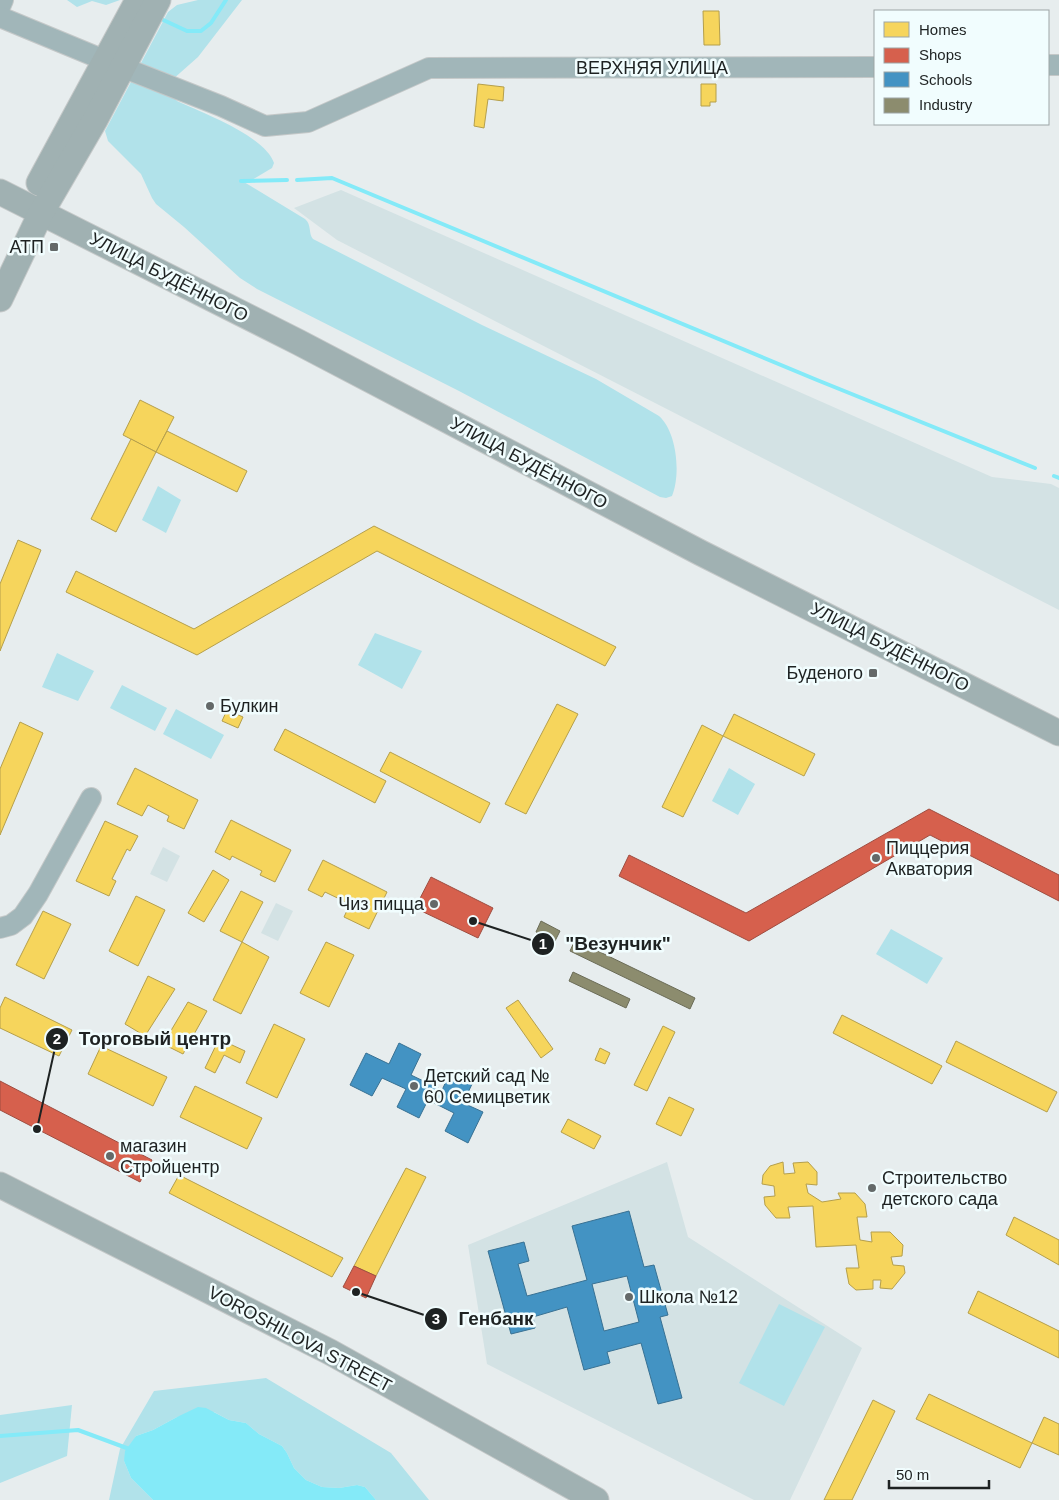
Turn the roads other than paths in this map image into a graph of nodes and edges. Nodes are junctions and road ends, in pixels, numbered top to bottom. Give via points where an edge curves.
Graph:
1 (3, 0) edge
2 (158, 0) edge
3 (0, 7) edge
4 (137, 15) edge
5 (0, 17) edge
6 (113, 63) junction
7 (874, 67) edge
8 (0, 192) edge
9 (34, 210) junction
10 (0, 262) edge
11 (0, 299) edge
12 (1059, 733) edge
13 (91, 798) dead end
14 (0, 928) edge
15 (0, 1185) edge
16 (596, 1500) edge

1 - 3 street
2 - 4 main road
4 - 6 main road
5 - 6 street
6 - 7 street, ВЕРХНЯЯ УЛИЦА via 264,126 308,122 429,68
6 - 9 main road via 95,120
8 - 9 main road, УЛИЦА БУДЁННОГО
9 - 10 main road
9 - 11 main road
9 - 12 main road, УЛИЦА БУДЁННОГО
13 - 14 street via 38,894 22,916 11,925
15 - 16 main road, VOROSHILOVA STREET via 330,1352

